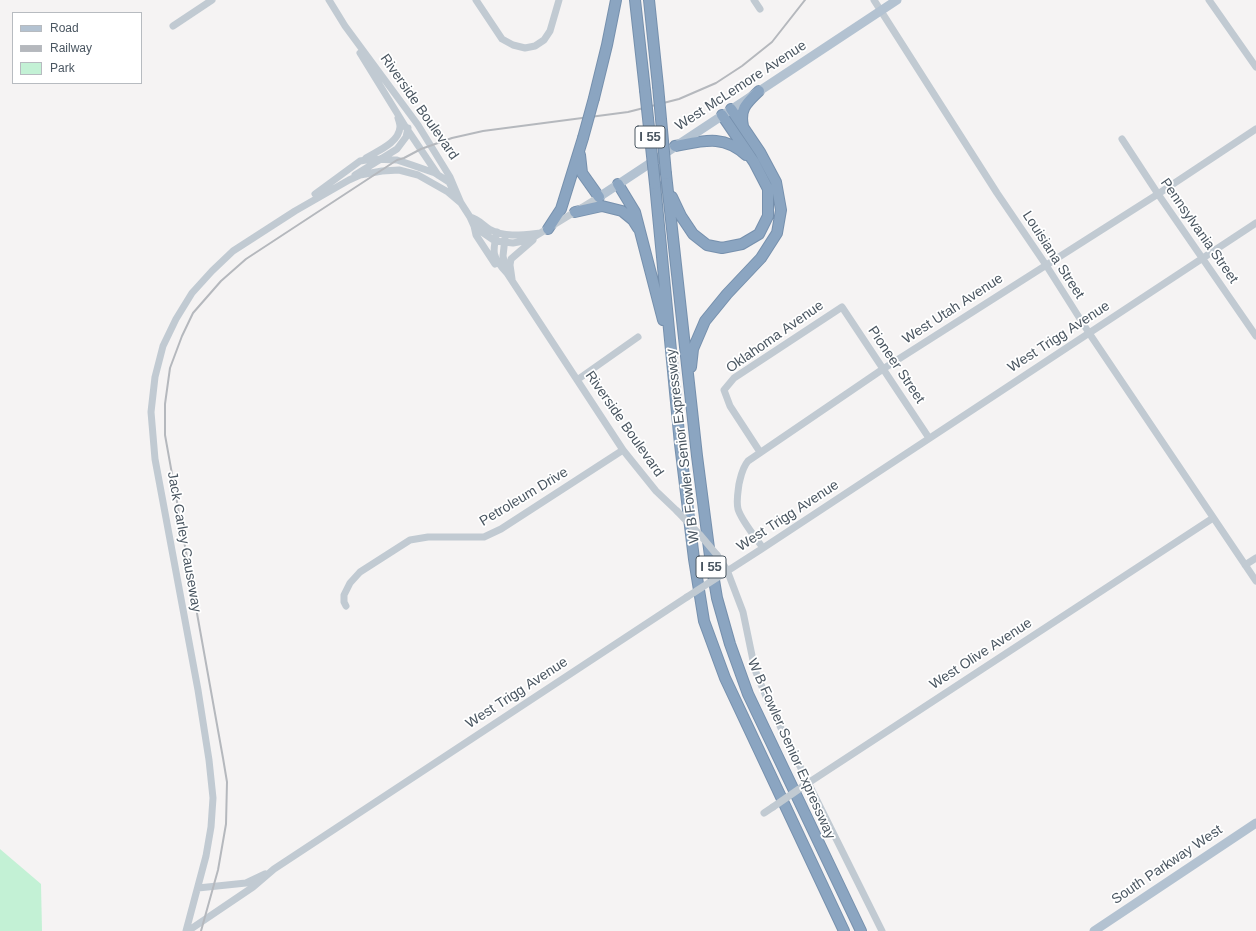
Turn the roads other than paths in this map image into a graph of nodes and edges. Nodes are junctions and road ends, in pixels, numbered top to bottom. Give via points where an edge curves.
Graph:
1 (212, 0) edge
2 (329, 0) edge
3 (476, 0) edge
4 (559, 0) edge
5 (616, 0) edge
6 (635, 0) edge
7 (649, 0) edge
8 (754, 0) edge
9 (874, 0) edge
10 (897, 0) edge
11 (1209, 0) edge
12 (760, 9) dead end
13 (880, 11) junction
14 (173, 26) dead end
15 (346, 26) junction
16 (1256, 67) edge
17 (376, 68) junction
18 (759, 91) junction
19 (731, 109) junction
20 (397, 114) junction
21 (722, 115) junction
22 (743, 128) junction
23 (1256, 129) edge
24 (407, 130) junction
25 (1122, 139) dead end
26 (675, 146) junction
27 (579, 151) junction
28 (380, 159) junction
29 (360, 161) junction
30 (754, 162) junction
31 (438, 176) junction
32 (349, 180) junction
33 (618, 184) junction
34 (668, 190) junction
35 (450, 194) junction
36 (1158, 194) junction
37 (599, 197) junction
38 (461, 203) junction
39 (295, 211) junction
40 (575, 212) junction
41 (470, 217) junction
42 (1256, 223) edge
43 (474, 226) junction
44 (497, 232) junction
45 (541, 233) junction
46 (506, 234) junction
47 (642, 235) junction
48 (495, 241) junction
49 (504, 242) junction
50 (1203, 258) junction
51 (1046, 265) junction
52 (507, 273) junction
53 (513, 283) junction
54 (842, 307) joint
55 (1089, 333) junction
56 (1256, 336) edge
57 (638, 337) dead end
58 (671, 353) junction
59 (883, 370) junction
60 (577, 380) junction
61 (689, 387) junction
62 (929, 438) junction
63 (623, 450) junction
64 (760, 452) junction
65 (1213, 518) junction
66 (763, 548) junction
67 (1256, 558) edge
68 (1245, 565) junction
69 (727, 570) junction
70 (1256, 581) edge
71 (346, 606) dead end
72 (805, 785) junction
73 (764, 813) dead end
74 (1256, 823) edge
75 (274, 869) junction
76 (198, 888) junction
77 (1096, 930) edge
78 (187, 931) edge
79 (844, 931) edge
80 (861, 931) edge
81 (882, 931) edge

1 - 14 street
2 - 15 street, Riverside Boulevard
3 - 4 street via 502,39 525,48 535,46 544,40 550,31
5 - 27 highway, bridge via 608,45
6 - 58 highway, W B Fowler Senior Expressway / I 55, bridge
7 - 34 highway, W B Fowler Senior Expressway / I 55, bridge
8 - 12 street
9 - 13 street, Louisiana Street
10 - 13 main road, West McLemore Avenue
11 - 16 street
13 - 18 main road, West McLemore Avenue
13 - 51 street, Louisiana Street
15 - 17 street, Riverside Boulevard
15 - 20 street, Riverside Boulevard
17 - 24 street via 400,109 408,126
17 - 38 street, Riverside Boulevard via 418,125 450,177
18 - 19 main road, West McLemore Avenue
18 - 22 highway via 746,104 742,113
19 - 21 main road, West McLemore Avenue
19 - 22 highway
20 - 24 street, Riverside Boulevard
20 - 29 street, Jack Carley Causeway via 400,126 394,140
21 - 26 main road, West McLemore Avenue
21 - 30 highway
22 - 61 highway via 776,182 781,210 777,233 761,258 705,321 693,349
23 - 36 street, West Utah Avenue
24 - 28 street via 406,138 397,149
24 - 31 street, Riverside Boulevard
25 - 36 street, Pennsylvania Street
26 - 30 highway via 711,140 727,142
26 - 33 main road, West McLemore Avenue
27 - 37 highway via 582,173
27 - 45 highway via 561,208
28 - 29 street
28 - 31 street via 397,160
28 - 32 street
29 - 39 street, Jack Carley Causeway
30 - 34 highway via 768,189 768,216 759,234 742,244 722,248 707,246 693,234 680,216
31 - 35 street, Riverside Boulevard
31 - 38 street via 449,182
32 - 35 street, Jack Carley Causeway via 360,175 399,170 418,175
32 - 39 street, Jack Carley Causeway
33 - 37 main road, West McLemore Avenue
33 - 47 highway via 635,212
34 - 61 highway, W B Fowler Senior Expressway / I 55
35 - 38 street, Jack Carley Causeway
36 - 50 street, Pennsylvania Street
36 - 51 street, West Utah Avenue
37 - 40 street, West McLemore Avenue
38 - 41 street, Riverside Boulevard
39 - 76 street, Jack Carley Causeway via 233,251 192,293 163,346 155,377 151,412 155,459 198,690 213,798 210,834
40 - 45 street, West McLemore Avenue
40 - 47 highway via 602,206 622,211 633,220
41 - 43 street, Riverside Boulevard
41 - 44 street, West McLemore Avenue
42 - 50 street, West Trigg Avenue
43 - 48 street
43 - 53 street, Riverside Boulevard via 476,235 494,262
44 - 46 street, West McLemore Avenue
44 - 48 street, Riverside Boulevard
45 - 46 street, West McLemore Avenue via 514,236
45 - 49 street, West McLemore Avenue via 526,241
45 - 53 street via 511,259
46 - 49 street, Riverside Boulevard
47 - 58 highway
48 - 49 street, West McLemore Avenue
48 - 52 street, Riverside Boulevard via 497,262
49 - 52 street, Riverside Boulevard via 503,256
50 - 55 street, West Trigg Avenue
50 - 56 street, Pennsylvania Street
51 - 55 street, Louisiana Street
51 - 59 street, West Utah Avenue
52 - 53 street, Riverside Boulevard
53 - 60 street, Riverside Boulevard
54 - 59 street, Pioneer Street
54 - 64 street, Oklahoma Avenue via 734,378 724,390 730,406
55 - 62 street, West Trigg Avenue
55 - 65 street, Louisiana Street
57 - 60 street
58 - 79 highway, W B Fowler Senior Expressway / I 55 via 694,559 704,621 725,678
59 - 62 street, Pioneer Street
59 - 64 street, West Utah Avenue
60 - 63 street, Riverside Boulevard
61 - 80 highway, W B Fowler Senior Expressway / I 55 via 711,563 717,598 730,644 748,694
62 - 66 street, West Trigg Avenue
63 - 69 street, Riverside Boulevard, bridge via 656,491 701,536
63 - 71 street, Petroleum Drive via 501,529 484,537 428,537 410,540 360,572 344,595
64 - 66 street, West Utah Avenue via 744,465 737,500 741,516
65 - 68 street, Louisiana Street
65 - 72 street, West Olive Avenue
66 - 69 street, West Trigg Avenue
67 - 68 street
68 - 70 street, Louisiana Street
69 - 72 street, Riverside Boulevard via 743,612 755,670
69 - 75 street, West Trigg Avenue, bridge
72 - 73 street, West Olive Avenue, bridge
72 - 81 street, Riverside Boulevard
74 - 77 main road, South Parkway West
75 - 76 street via 246,883
75 - 78 street via 253,887
76 - 78 street, Jack Carley Causeway

